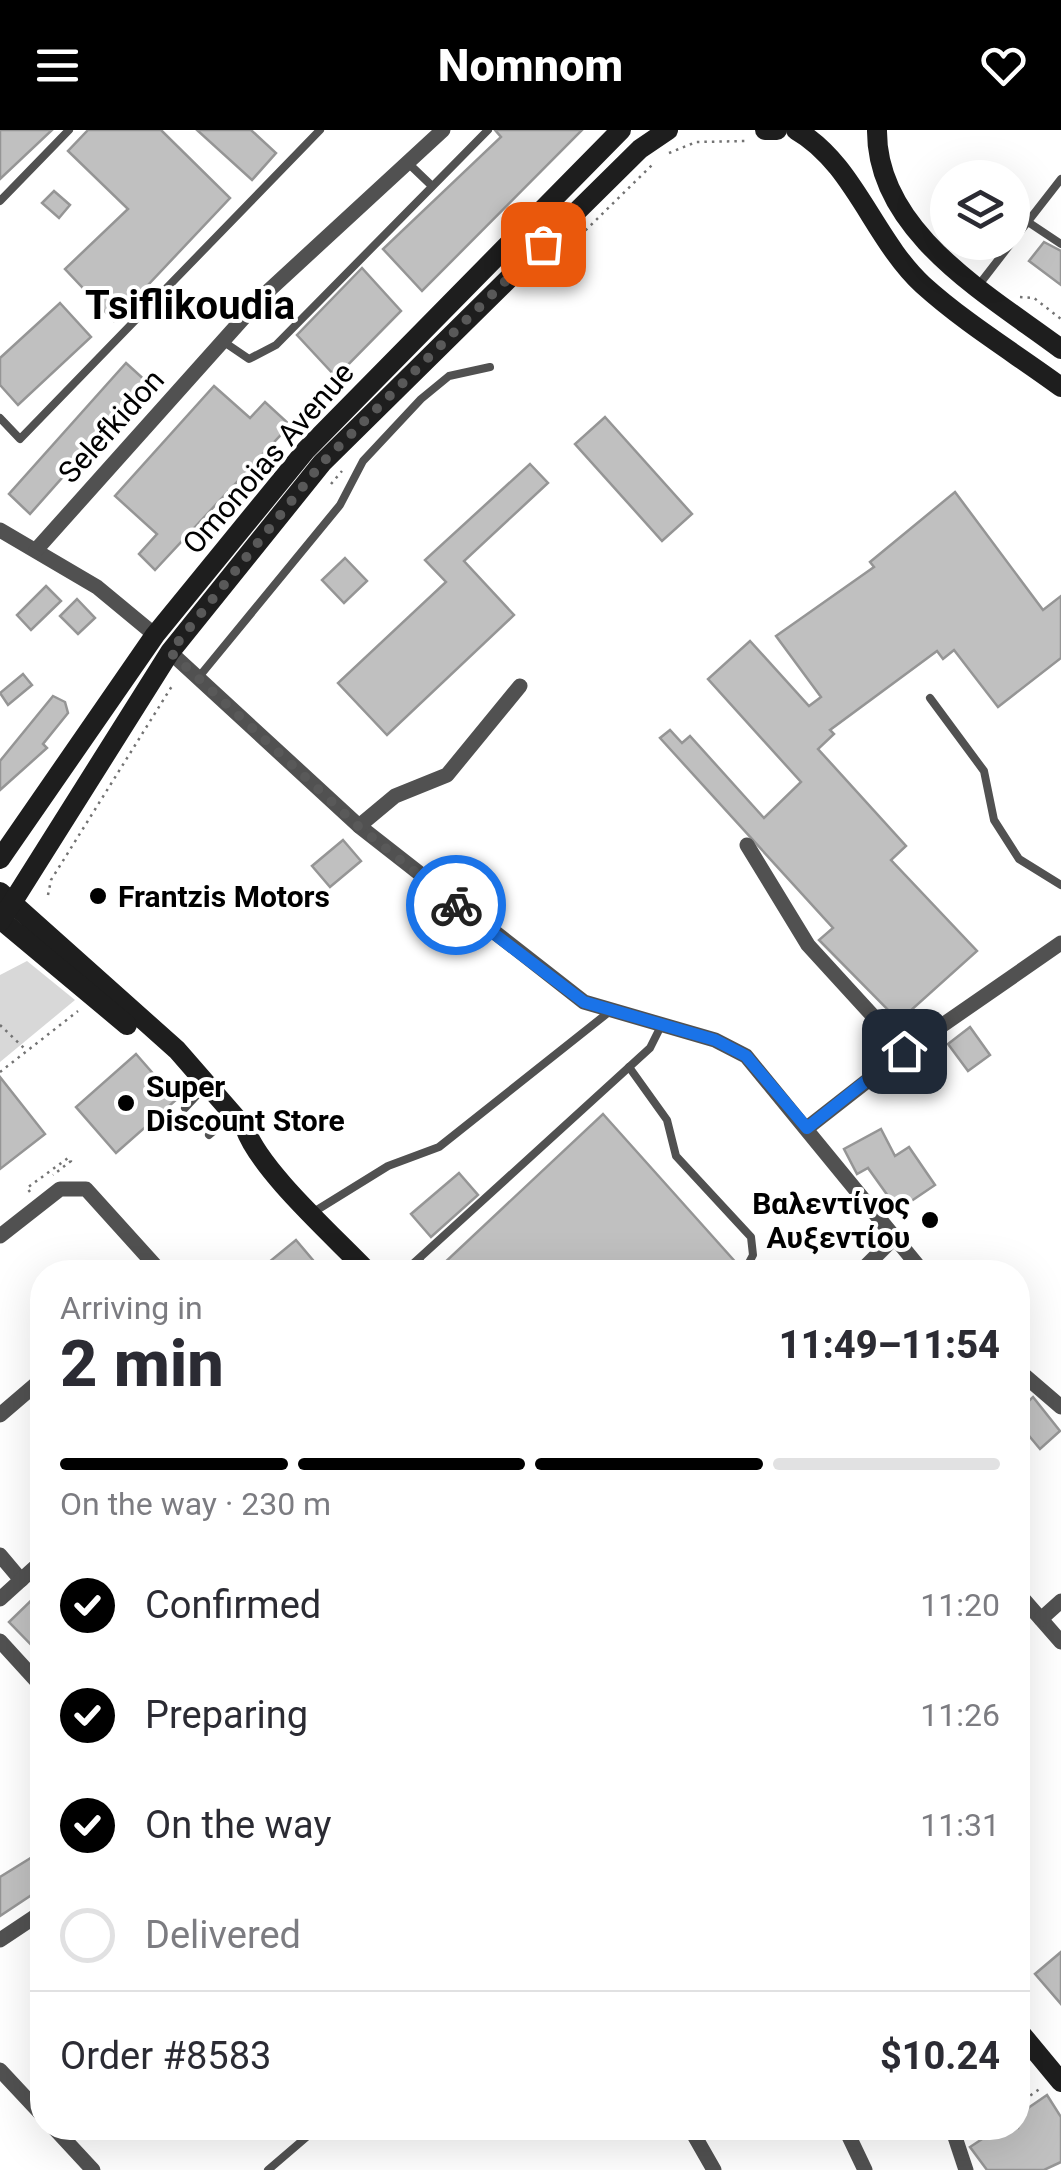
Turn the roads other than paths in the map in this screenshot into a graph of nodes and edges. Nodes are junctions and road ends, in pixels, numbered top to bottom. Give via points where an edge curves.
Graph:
1 (70, 130) edge
2 (320, 130) edge
3 (443, 130) edge
4 (488, 130) edge
5 (621, 130) edge
6 (668, 130) edge
7 (777, 130) edge
8 (796, 130) edge
9 (877, 130) edge
10 (759, 136) edge
11 (408, 163) junction
12 (1061, 179) edge
13 (432, 186) junction
14 (0, 201) edge
15 (1030, 219) edge
16 (1030, 223) edge
17 (1061, 244) edge
18 (998, 260) edge
19 (978, 287) junction
20 (224, 342) junction
21 (1061, 349) edge
22 (490, 366) dead end
23 (1061, 387) edge
24 (0, 418) edge
25 (0, 530) edge
26 (36, 550) junction
27 (155, 636) junction
28 (170, 652) junction
29 (198, 678) junction
30 (520, 686) dead end
31 (930, 698) dead end
32 (358, 826) junction
33 (747, 845) dead end
34 (0, 859) edge
35 (1061, 884) edge
36 (2, 911) edge
37 (1061, 943) edge
38 (609, 1012) junction
39 (661, 1026) junction
40 (904, 1051) junction
41 (629, 1067) junction
42 (807, 1128) junction
43 (250, 1142) junction
44 (312, 1213) junction
45 (2, 1229) edge
46 (893, 1240) junction
47 (151, 1260) edge
48 (357, 1260) edge
49 (419, 1260) edge
50 (750, 1260) edge
51 (872, 1260) edge
52 (912, 1260) edge
53 (1030, 1380) edge
54 (30, 1390) edge
55 (1061, 1407) edge
56 (0, 1415) edge
57 (0, 1555) edge
58 (30, 1572) edge
59 (22, 1580) junction
60 (0, 1599) edge
61 (1061, 1601) edge
62 (1030, 1607) edge
63 (1041, 1619) junction
64 (0, 1641) edge
65 (1061, 1642) edge
66 (30, 1674) edge
67 (30, 1920) edge
68 (0, 1940) edge
69 (1030, 2044) edge
70 (0, 2070) edge
71 (1059, 2079) edge
72 (30, 2103) edge
73 (65, 2140) edge
74 (303, 2140) edge
75 (697, 2140) edge
76 (851, 2140) edge
77 (956, 2140) edge
78 (93, 2170) edge
79 (268, 2170) edge
80 (714, 2170) edge
81 (865, 2170) edge
82 (966, 2170) edge

1 - 14 lane
2 - 24 lane via 20,439
3 - 11 street, Selefkidon
4 - 13 lane
5 - 27 main road, Omonoias Avenue via 306,450
6 - 28 main road, Omonoias Avenue via 640,149 322,463
7 - 10 main road
8 - 23 main road via 816,142 888,247 924,285
9 - 19 main road via 881,173 896,201
11 - 13 lane
11 - 20 street, Selefkidon via 265,294
12 - 15 lane
13 - 20 lane via 276,345 249,359
16 - 17 lane
18 - 19 lane
19 - 21 main road
20 - 26 street, Selefkidon
22 - 29 lane via 449,376 363,461 340,505
25 - 26 street
26 - 27 street via 97,587
27 - 34 main road, Omonoias Avenue
28 - 29 street
28 - 36 main road, Omonoias Avenue
29 - 32 street
30 - 32 street via 447,775 395,796
31 - 35 lane via 984,771 994,820 1019,859
32 - 38 street via 569,991
33 - 40 street via 808,945
36 - 43 main road via 177,1050
36 - 43 main road via 169,1062 216,1129
37 - 40 street
38 - 39 street
38 - 44 lane via 439,1148 388,1166
39 - 41 lane
39 - 42 street via 746,1056
40 - 42 street
41 - 49 lane
41 - 50 lane via 667,1120 676,1156 751,1236
42 - 46 street
43 - 44 main road
44 - 48 main road
45 - 47 street via 52,1185 86,1188
46 - 51 street
46 - 52 street
53 - 55 street
54 - 56 street
57 - 59 street
58 - 59 street
59 - 60 street
61 - 63 street
62 - 63 street
63 - 65 street
64 - 66 street
67 - 68 street
69 - 71 main road
70 - 72 street
73 - 78 street
74 - 79 lane
75 - 80 street
76 - 81 street
77 - 82 street

